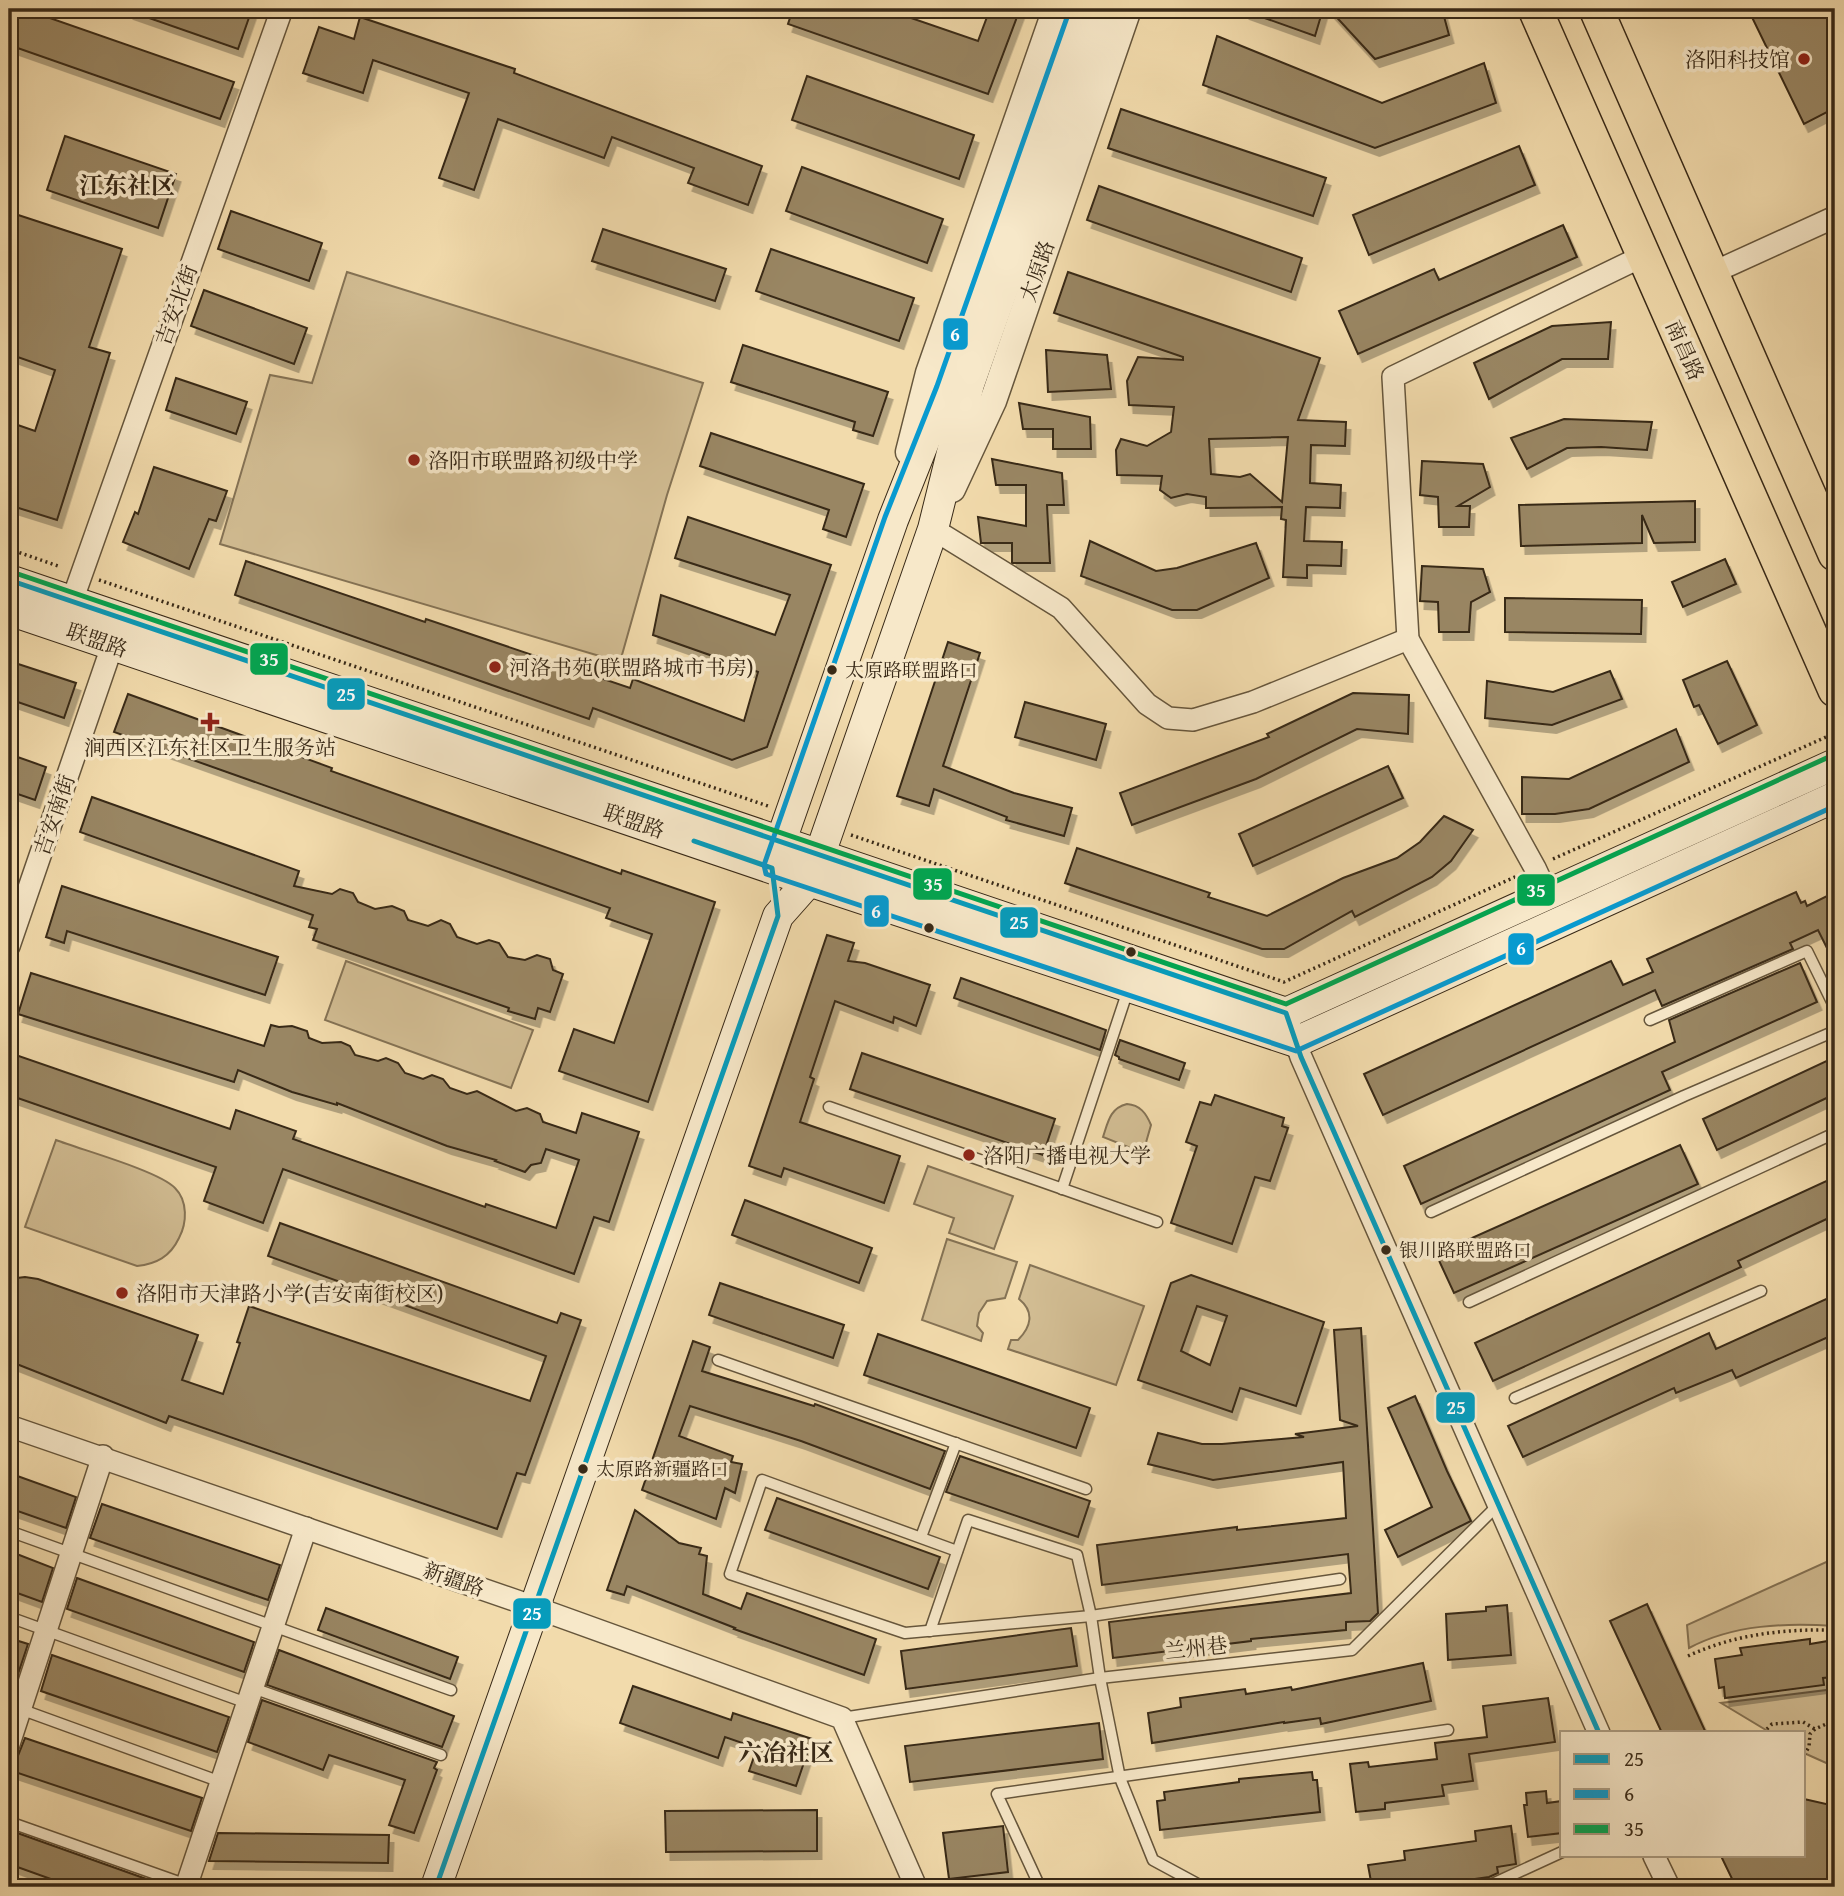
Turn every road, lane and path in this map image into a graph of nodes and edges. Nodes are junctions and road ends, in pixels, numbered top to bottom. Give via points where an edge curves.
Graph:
1 (282, 9) edge
2 (1056, 9) edge
3 (1079, 9) edge
4 (1102, 9) edge
5 (1128, 9) edge
6 (1535, 9) edge
7 (1596, 9) edge
8 (1835, 217) edge
9 (1643, 256) junction
10 (1712, 273) junction
11 (892, 520) junction
12 (933, 528) junction
13 (9, 549) edge
14 (1835, 554) edge
15 (9, 579) edge
16 (76, 588) junction
17 (9, 610) edge
18 (1408, 639) junction
19 (111, 645) junction
20 (1835, 690) edge
21 (1835, 733) edge
22 (1835, 764) edge
23 (1835, 797) edge
24 (781, 841) junction
25 (819, 854) junction
26 (1541, 881) junction
27 (778, 916) junction
28 (9, 946) edge
29 (1129, 987) junction
30 (1835, 1008) edge
31 (1286, 1013) junction
32 (1650, 1020) dead end
33 (1835, 1031) edge
34 (1296, 1042) junction
35 (829, 1107) dead end
36 (1835, 1132) edge
37 (1062, 1189) junction
38 (1430, 1212) dead end
39 (1157, 1222) dead end
40 (1761, 1291) dead end
41 (1469, 1302) dead end
42 (718, 1360) dead end
43 (1515, 1398) dead end
44 (9, 1426) edge
45 (956, 1443) junction
46 (103, 1457) junction
47 (1086, 1489) dead end
48 (1497, 1506) junction
49 (306, 1528) junction
50 (9, 1531) edge
51 (921, 1537) junction
52 (957, 1551) junction
53 (71, 1554) junction
54 (1340, 1579) dead end
55 (536, 1608) junction
56 (1091, 1616) junction
57 (9, 1617) edge
58 (273, 1626) junction
59 (930, 1630) junction
60 (1835, 1630) edge
61 (47, 1631) junction
62 (1688, 1656) dead end
63 (1100, 1678) junction
64 (451, 1690) dead end
65 (250, 1695) junction
66 (15, 1707) edge
67 (842, 1718) junction
68 (1835, 1720) edge
69 (1815, 1729) junction
70 (1448, 1730) dead end
71 (1598, 1731) edge
72 (1765, 1731) edge
73 (9, 1744) edge
74 (1806, 1752) edge
75 (441, 1755) dead end
76 (1120, 1778) junction
77 (221, 1782) junction
78 (9, 1822) edge
79 (1560, 1853) edge
80 (1654, 1857) edge
81 (187, 1886) edge
82 (436, 1887) edge
83 (916, 1887) edge
84 (1040, 1887) edge
85 (1203, 1887) edge
86 (1486, 1887) edge
87 (1669, 1887) edge

1 - 16 street, 吉安北街
2 - 11 street, 太原路 via 929,373
3 - 11 main road, 太原路 via 945,389
4 - 12 main road, 太原路 via 970,384
5 - 12 street, 太原路 via 993,401
6 - 9 main road, 南昌路
7 - 10 main road
8 - 10 street
9 - 18 street via 1394,377
9 - 20 main road, 南昌路
10 - 14 main road
11 - 24 main road, 太原路
12 - 18 street via 1061,608 1147,704 1168,718 1193,720 1253,702
12 - 25 main road, 太原路
13 - 16 path
15 - 16 main road, 联盟路
16 - 24 main road, 联盟路
16 - 24 path
17 - 19 main road, 联盟路
18 - 26 street
19 - 24 main road, 联盟路
19 - 28 street, 吉安南街
21 - 26 path
22 - 26 main road
23 - 34 main road
24 - 25 main road, 联盟路
24 - 27 main road, 太原路
25 - 26 path via 1284,982
25 - 27 main road, 太原路
25 - 29 main road, 联盟路
25 - 31 main road, 联盟路
26 - 31 main road
27 - 55 main road, 太原路
29 - 34 main road, 联盟路
29 - 37 lane
30 - 32 lane via 1807,951
31 - 34 street
33 - 38 lane
34 - 48 street
35 - 37 lane
36 - 41 lane
37 - 39 lane
40 - 43 lane
42 - 45 lane
44 - 46 street, 新疆路
45 - 47 lane
45 - 51 lane
46 - 49 street, 新疆路
46 - 53 street
48 - 63 lane, 兰州巷 via 1352,1650
48 - 71 street
49 - 55 street, 新疆路
49 - 58 street
50 - 53 lane
51 - 52 lane
51 - 59 lane via 762,1480 730,1574 905,1633
52 - 56 lane via 968,1520 1077,1555
52 - 59 lane
53 - 58 lane
53 - 61 street
54 - 56 lane
55 - 67 street, 新疆路
55 - 82 main road, 太原路
56 - 59 lane
56 - 63 lane
57 - 61 lane
58 - 64 lane
58 - 65 street
60 - 62 path via 1763,1632
61 - 65 lane
61 - 66 street
63 - 67 lane, 兰州巷
63 - 76 lane
65 - 75 lane
65 - 77 street
66 - 73 street
66 - 77 lane
67 - 83 street
68 - 69 path
69 - 72 path via 1803,1722 1772,1724
69 - 74 path
70 - 76 lane
76 - 84 lane via 996,1794
76 - 85 lane via 1153,1860
77 - 81 street
78 - 81 lane
79 - 86 lane
80 - 87 street

